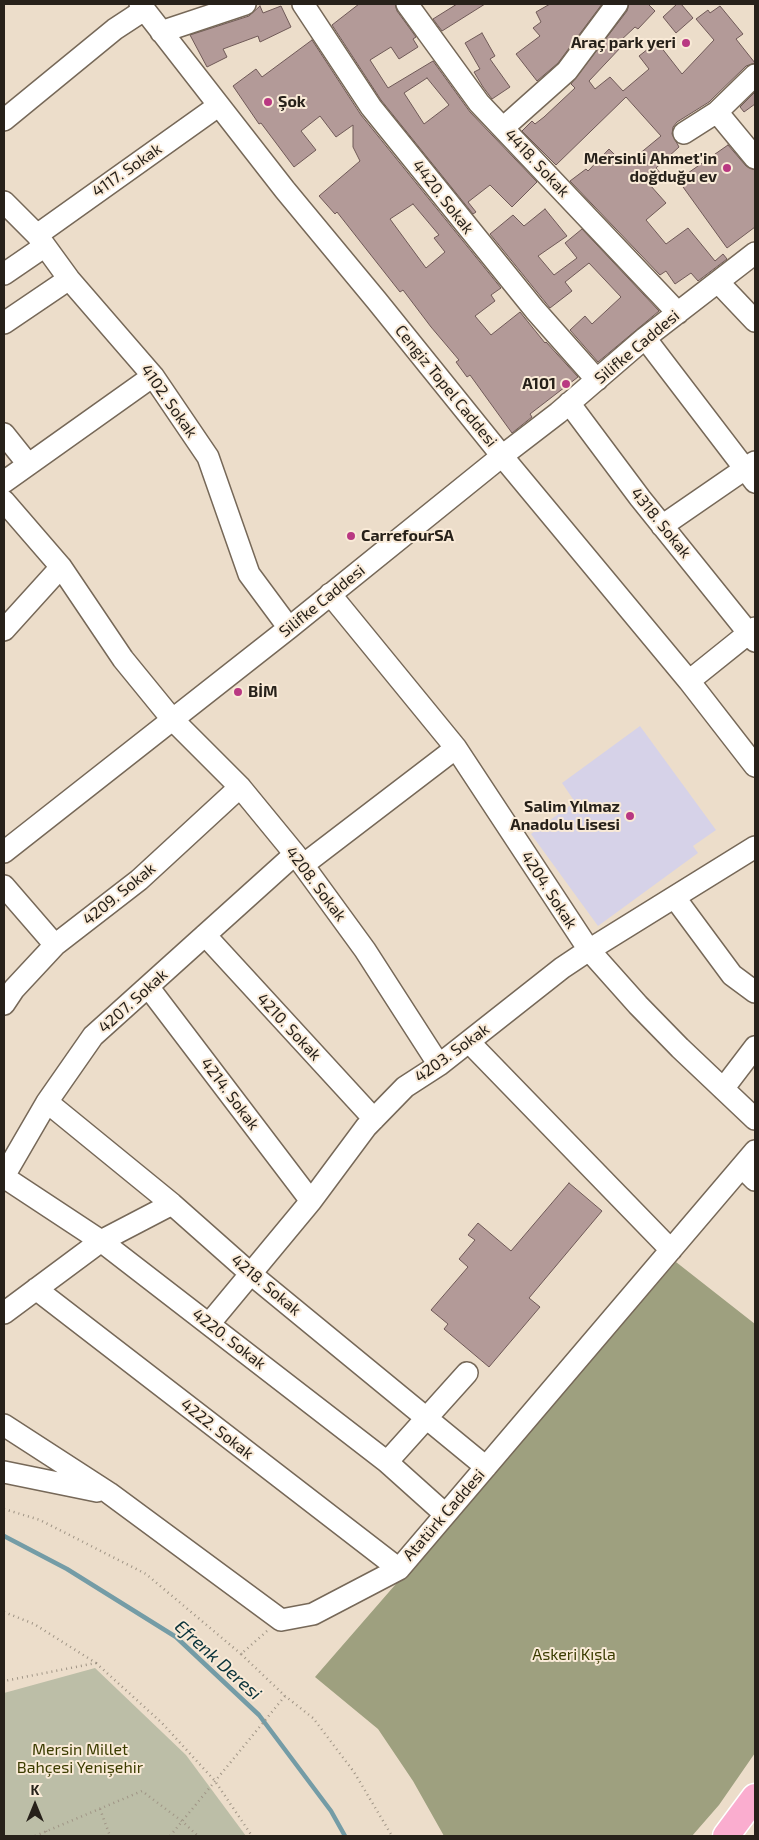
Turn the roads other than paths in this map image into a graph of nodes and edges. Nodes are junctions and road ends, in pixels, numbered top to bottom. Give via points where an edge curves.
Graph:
1 (244, 4) edge
2 (303, 4) edge
3 (407, 4) edge
4 (617, 4) edge
5 (142, 7) edge
6 (161, 32) junction
7 (755, 75) edge
8 (218, 106) junction
9 (717, 112) junction
10 (4, 120) edge
11 (503, 128) junction
12 (684, 133) dead end
13 (755, 158) edge
14 (4, 202) edge
15 (41, 240) junction
16 (755, 253) edge
17 (4, 274) edge
18 (69, 279) junction
19 (718, 282) junction
20 (678, 313) junction
21 (755, 320) edge
22 (4, 323) edge
23 (645, 338) junction
24 (153, 376) junction
25 (597, 380) junction
26 (570, 403) junction
27 (4, 434) edge
28 (502, 456) junction
29 (28, 464) junction
30 (752, 471) edge
31 (4, 482) edge
32 (4, 501) edge
33 (662, 526) junction
34 (62, 567) junction
35 (330, 594) junction
36 (289, 628) junction
37 (4, 630) edge
38 (753, 634) edge
39 (689, 681) junction
40 (172, 719) junction
41 (456, 748) junction
42 (755, 766) edge
43 (240, 787) junction
44 (755, 847) edge
45 (4, 852) edge
46 (299, 860) junction
47 (4, 886) edge
48 (675, 898) junction
49 (205, 936) junction
50 (55, 945) junction
51 (588, 950) junction
52 (149, 988) junction
53 (755, 992) edge
54 (4, 1004) edge
55 (469, 1042) junction
56 (755, 1047) edge
57 (439, 1065) junction
58 (723, 1089) junction
59 (48, 1102) junction
60 (374, 1119) junction
61 (755, 1119) edge
62 (751, 1166) edge
63 (4, 1177) edge
64 (311, 1201) junction
65 (172, 1204) junction
66 (102, 1241) junction
67 (671, 1250) junction
68 (251, 1274) junction
69 (36, 1289) junction
70 (4, 1313) edge
71 (209, 1324) junction
72 (467, 1373) dead end
73 (426, 1418) junction
74 (4, 1424) edge
75 (387, 1462) junction
76 (486, 1467) junction
77 (4, 1472) edge
78 (109, 1493) junction
79 (445, 1514) junction
80 (399, 1569) junction
81 (755, 1797) edge
82 (726, 1836) edge

1 - 6 street
2 - 25 street, 4420. Sokak via 371,107 534,310
3 - 11 street, 4418. Sokak via 479,103
4 - 11 street via 567,71
5 - 6 street, Cengiz Topel Caddesi
5 - 10 street
6 - 8 street, Cengiz Topel Caddesi
7 - 9 street
8 - 15 street, 4117. Sokak
8 - 28 street, Cengiz Topel Caddesi
9 - 12 street
9 - 13 street
11 - 20 street, 4418. Sokak
14 - 15 street, 4102. Sokak
15 - 17 street, 4117. Sokak
15 - 18 street, 4102. Sokak
16 - 19 street, Silifke Caddesi
18 - 22 street
18 - 24 street, 4102. Sokak
19 - 20 street, Silifke Caddesi
19 - 21 street
20 - 23 street, Silifke Caddesi
23 - 25 street, Silifke Caddesi
23 - 30 street
24 - 29 street
24 - 36 street, 4102. Sokak via 208,457 249,574
25 - 26 street, Silifke Caddesi
26 - 28 street, Silifke Caddesi
26 - 33 street, 4318. Sokak
27 - 29 street
28 - 35 street, Silifke Caddesi
28 - 39 street, Cengiz Topel Caddesi
29 - 31 street
30 - 33 street
32 - 34 street, 4208. Sokak
33 - 38 street, 4318. Sokak
34 - 37 street
34 - 40 street, 4208. Sokak via 123,659
35 - 36 street, Silifke Caddesi
35 - 41 street, 4204. Sokak
36 - 40 street, Silifke Caddesi
38 - 39 street
39 - 42 street, Cengiz Topel Caddesi
40 - 43 street, 4208. Sokak
40 - 45 street, Silifke Caddesi
41 - 46 street, 4207. Sokak
41 - 51 street, 4204. Sokak
43 - 46 street, 4208. Sokak
43 - 50 street, 4209. Sokak via 140,880
44 - 48 street, 4203. Sokak
46 - 49 street, 4207. Sokak
46 - 57 street, 4208. Sokak via 365,950
47 - 50 street
48 - 51 street, 4203. Sokak
48 - 53 street via 732,975
49 - 52 street, 4207. Sokak
49 - 60 street, 4210. Sokak
50 - 54 street, 4209. Sokak
51 - 55 street, 4203. Sokak
51 - 58 street, 4204. Sokak
52 - 59 street, 4207. Sokak via 93,1036
52 - 64 street, 4214. Sokak
55 - 57 street, 4203. Sokak
55 - 67 street
56 - 58 street
57 - 60 street, 4203. Sokak via 405,1086
58 - 61 street, 4204. Sokak
59 - 63 street, 4207. Sokak
59 - 65 street, 4218. Sokak
60 - 64 street, 4203. Sokak
62 - 67 street, Atatürk Caddesi
63 - 66 street, 4220. Sokak
64 - 68 street, 4203. Sokak
65 - 66 street
65 - 68 street, 4218. Sokak
66 - 69 street
66 - 71 street, 4220. Sokak
67 - 76 street, Atatürk Caddesi
68 - 71 street, 4203. Sokak
68 - 73 street, 4218. Sokak
69 - 70 street
69 - 80 street, 4222. Sokak
71 - 75 street, 4220. Sokak
72 - 73 street
73 - 75 street
73 - 76 street, 4218. Sokak
74 - 78 street
75 - 79 street, 4220. Sokak
76 - 79 street, Atatürk Caddesi
77 - 78 street
78 - 80 street, Atatürk Caddesi via 281,1620 314,1614
79 - 80 street, Atatürk Caddesi
81 - 82 main road

